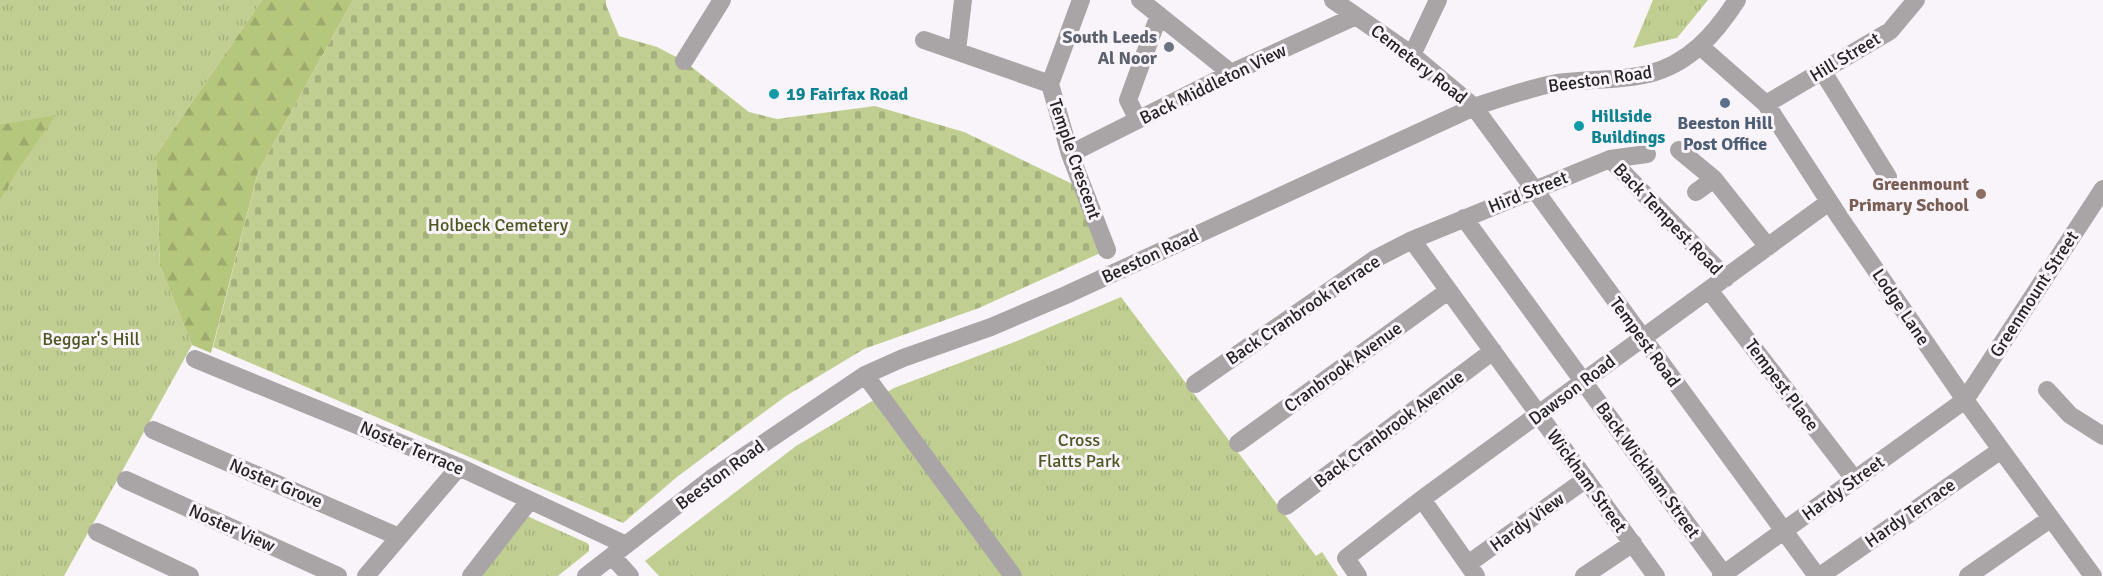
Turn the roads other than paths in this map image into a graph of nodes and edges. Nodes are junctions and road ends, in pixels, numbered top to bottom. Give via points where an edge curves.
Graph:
1 (722, 0) edge
2 (963, 0) edge
3 (1081, 0) edge
4 (1140, 0) edge
5 (1333, 0) edge
6 (1438, 0) edge
7 (1737, 0) edge
8 (1916, 0) edge
9 (1159, 15) junction
10 (1356, 16) junction
11 (924, 39) dead end
12 (1701, 47) junction
13 (957, 51) junction
14 (1412, 55) junction
15 (684, 61) dead end
16 (1823, 72) junction
17 (1231, 74) junction
18 (1050, 84) junction
19 (1766, 104) junction
20 (1474, 107) junction
21 (1138, 120) junction
22 (1679, 150) dead end
23 (1070, 154) junction
24 (1647, 154) dead end
25 (1610, 159) junction
26 (1888, 177) dead end
27 (1714, 179) junction
28 (2103, 189) edge
29 (1534, 190) junction
30 (1696, 192) dead end
31 (1829, 202) junction
32 (1464, 218) junction
33 (1412, 240) junction
34 (1768, 247) junction
35 (1107, 250) dead end
36 (1726, 278) junction
37 (1709, 290) junction
38 (1449, 291) junction
39 (1642, 337) junction
40 (1493, 351) junction
41 (195, 359) dead end
42 (865, 375) junction
43 (1583, 382) junction
44 (1195, 384) dead end
45 (2047, 390) dead end
46 (1965, 400) junction
47 (1538, 414) junction
48 (153, 430) dead end
49 (2101, 430) edge
50 (1238, 443) dead end
51 (2001, 450) junction
52 (459, 467) junction
53 (1586, 479) junction
54 (126, 480) dead end
55 (1855, 480) junction
56 (1422, 499) junction
57 (530, 500) junction
58 (1286, 506) dead end
59 (2050, 519) junction
60 (1784, 531) junction
61 (97, 532) dead end
62 (399, 537) junction
63 (1633, 543) junction
64 (619, 550) junction
65 (2103, 568) edge
66 (1472, 570) edge
67 (1723, 575) edge
68 (190, 576) edge
69 (339, 576) edge
70 (366, 576) edge
71 (471, 576) edge
72 (586, 576) edge
73 (630, 576) edge
74 (1013, 576) edge
75 (1359, 576) edge
76 (1584, 576) edge
77 (1656, 576) edge
78 (1818, 576) edge
79 (1968, 576) edge
80 (2094, 576) edge

1 - 15 street
2 - 13 street
3 - 18 street, Temple Crescent
4 - 9 street
5 - 10 street, Cemetery Road
6 - 14 street
7 - 12 street, Beeston Road
8 - 16 street, Hill Street via 1890,31
9 - 17 street
9 - 21 street via 1128,100
10 - 14 street, Cemetery Road
10 - 17 street, Back Middleton View
11 - 13 street
12 - 19 street, Lodge Lane
12 - 20 street, Beeston Road via 1675,65 1647,74 1556,84
13 - 18 street
14 - 20 street, Cemetery Road
16 - 19 street, Hill Street
16 - 26 street
17 - 21 street, Back Middleton View
18 - 23 street, Temple Crescent
19 - 31 street, Lodge Lane
20 - 29 street, Tempest Road
20 - 42 street, Beeston Road via 1066,295
21 - 23 street, Back Middleton View
22 - 27 street
23 - 35 street, Temple Crescent
24 - 25 street, Hird Street
25 - 29 street, Hird Street
25 - 36 street, Back Tempest Road
27 - 30 street
27 - 34 street
28 - 46 street, Greenmount Street
29 - 32 street, Hird Street
29 - 39 street, Tempest Road
31 - 34 street, Dawson Road
31 - 46 street, Lodge Lane
32 - 33 street, Hird Street
32 - 43 street, Back Wickham Street
33 - 38 street, Wickham Street
33 - 44 street, Back Cranbrook Terrace via 1375,259
34 - 36 street, Dawson Road
36 - 37 street, Dawson Road
37 - 39 street, Dawson Road
37 - 55 street, Tempest Place
38 - 40 street, Wickham Street
38 - 50 street, Cranbrook Avenue
39 - 43 street, Dawson Road
39 - 60 street, Tempest Road
40 - 47 street, Wickham Street
40 - 58 street, Back Cranbrook Avenue
41 - 52 street, Noster Terrace
42 - 64 street, Beeston Road via 712,478
42 - 74 street
43 - 47 street, Dawson Road
43 - 67 street, Back Wickham Street
45 - 49 street via 2070,416
46 - 51 street, Lodge Lane
46 - 55 street, Hardy Street
47 - 53 street, Wickham Street
47 - 56 street, Dawson Road
48 - 62 street, Noster Grove
51 - 59 street, Lodge Lane
51 - 78 street, Hardy Terrace
52 - 57 street, Noster Terrace
52 - 62 street
53 - 63 street, Wickham Street
53 - 66 street, Hardy View
54 - 69 street, Noster View
55 - 60 street, Hardy Street
56 - 66 street
56 - 75 street, Dawson Road via 1346,558
57 - 64 street, Noster Terrace
57 - 71 street
59 - 79 street
59 - 80 street, Lodge Lane
60 - 67 street, Hardy Street
60 - 78 street, Tempest Road
61 - 68 street
62 - 70 street
63 - 76 street
63 - 77 street, Wickham Street
64 - 72 street, Beeston Road
64 - 73 street
65 - 80 street

